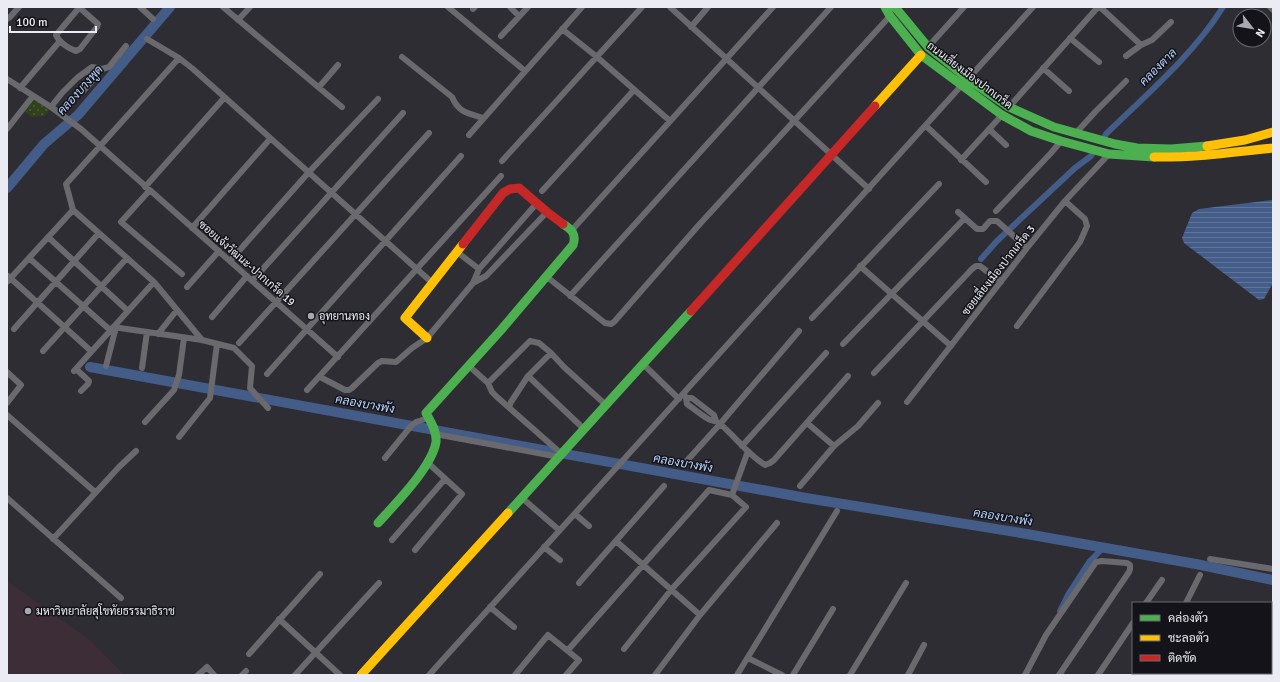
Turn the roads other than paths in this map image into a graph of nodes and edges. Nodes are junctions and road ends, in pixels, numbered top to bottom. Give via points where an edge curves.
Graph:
1 (19, 7) edge
2 (140, 7) edge
3 (223, 7) edge
4 (250, 7) edge
5 (448, 7) edge
6 (510, 7) edge
7 (528, 7) edge
8 (582, 7) edge
9 (642, 7) edge
10 (670, 7) edge
11 (708, 7) edge
12 (773, 7) edge
13 (831, 7) edge
14 (885, 7) edge
15 (896, 7) edge
16 (964, 7) edge
17 (1033, 7) edge
18 (1099, 7) edge
19 (1270, 7) edge
20 (1273, 10) edge
21 (519, 16) junction
22 (890, 16) junction
23 (153, 18) dead end
24 (7, 19) edge
25 (238, 20) junction
26 (1171, 22) dead end
27 (691, 26) junction
28 (562, 29) junction
29 (501, 36) dead end
30 (1070, 38) junction
31 (147, 39) dead end
32 (60, 41) junction
33 (1140, 45) junction
34 (126, 46) dead end
35 (928, 47) junction
36 (921, 54) junction
37 (402, 56) dead end
38 (1126, 56) dead end
39 (597, 57) junction
40 (179, 58) junction
41 (726, 59) junction
42 (1099, 62) dead end
43 (338, 65) dead end
44 (1044, 68) junction
45 (88, 70) junction
46 (525, 71) junction
47 (7, 79) edge
48 (968, 79) junction
49 (1126, 81) dead end
50 (962, 86) junction
51 (319, 87) junction
52 (20, 88) junction
53 (759, 88) junction
54 (84, 90) dead end
55 (634, 90) junction
56 (1069, 91) dead end
57 (33, 96) junction
58 (224, 98) junction
59 (378, 99) dead end
60 (51, 107) junction
61 (342, 107) dead end
62 (1009, 107) junction
63 (403, 113) dead end
64 (1002, 115) junction
65 (483, 118) junction
66 (795, 120) junction
67 (670, 121) junction
68 (926, 126) junction
69 (7, 129) edge
70 (989, 129) junction
71 (1273, 132) edge
72 (429, 133) dead end
73 (1075, 134) junction
74 (469, 135) dead end
75 (1273, 137) edge
76 (270, 139) junction
77 (1245, 140) junction
78 (1060, 141) junction
79 (1006, 145) dead end
80 (1273, 145) edge
81 (99, 147) junction
82 (1273, 148) edge
83 (1251, 150) junction
84 (832, 154) junction
85 (1109, 154) junction
86 (461, 156) dead end
87 (961, 160) junction
88 (502, 161) dead end
89 (309, 172) junction
90 (501, 176) dead end
91 (986, 182) dead end
92 (939, 184) dead end
93 (147, 189) junction
94 (869, 189) junction
95 (542, 191) dead end
96 (332, 193) junction
97 (1065, 201) junction
98 (537, 203) junction
99 (73, 210) junction
100 (996, 211) dead end
101 (547, 212) junction
102 (958, 212) dead end
103 (355, 214) junction
104 (964, 219) junction
105 (192, 228) junction
106 (572, 230) junction
107 (99, 233) junction
108 (48, 237) junction
109 (386, 241) junction
110 (1027, 248) junction
111 (219, 251) junction
112 (457, 252) junction
113 (29, 258) junction
114 (127, 258) junction
115 (74, 261) junction
116 (230, 261) junction
117 (860, 266) junction
118 (416, 269) junction
119 (479, 269) junction
120 (182, 274) dead end
121 (247, 276) junction
122 (547, 277) junction
123 (8, 279) edge
124 (428, 279) dead end
125 (252, 281) junction
126 (56, 282) junction
127 (154, 282) junction
128 (1001, 282) junction
129 (473, 283) junction
130 (101, 286) junction
131 (188, 287) dead end
132 (892, 294) junction
133 (570, 296) junction
134 (276, 302) junction
135 (37, 303) junction
136 (83, 306) junction
137 (177, 310) junction
138 (128, 311) junction
139 (212, 317) dead end
140 (812, 318) dead end
141 (922, 320) junction
142 (1017, 326) dead end
143 (64, 327) junction
144 (113, 328) junction
145 (14, 329) dead end
146 (306, 329) junction
147 (799, 330) dead end
148 (147, 332) junction
149 (158, 334) junction
150 (184, 338) junction
151 (427, 338) junction
152 (202, 340) junction
153 (239, 343) dead end
154 (217, 344) junction
155 (843, 344) dead end
156 (951, 346) junction
157 (43, 351) dead end
158 (91, 351) junction
159 (826, 352) dead end
160 (551, 353) junction
161 (338, 357) junction
162 (643, 364) junction
163 (106, 366) dead end
164 (469, 366) junction
165 (142, 368) dead end
166 (7, 372) edge
167 (874, 373) dead end
168 (267, 374) dead end
169 (528, 376) junction
170 (848, 376) dead end
171 (322, 378) dead end
172 (488, 383) junction
173 (307, 390) dead end
174 (81, 391) dead end
175 (685, 396) junction
176 (679, 400) junction
177 (907, 402) dead end
178 (7, 403) edge
179 (878, 403) dead end
180 (606, 405) junction
181 (509, 407) junction
182 (268, 408) dead end
183 (7, 415) edge
184 (428, 418) junction
185 (145, 422) dead end
186 (718, 422) junction
187 (807, 423) junction
188 (584, 429) junction
189 (435, 434) junction
190 (179, 437) dead end
191 (742, 446) junction
192 (834, 446) junction
193 (748, 450) junction
194 (136, 451) dead end
195 (558, 453) junction
196 (385, 458) dead end
197 (428, 463) junction
198 (684, 464) dead end
199 (445, 479) junction
200 (664, 486) dead end
201 (800, 486) dead end
202 (95, 492) junction
203 (732, 495) junction
204 (7, 498) edge
205 (522, 498) junction
206 (837, 511) dead end
207 (575, 514) junction
208 (378, 523) dead end
209 (777, 523) dead end
210 (589, 526) dead end
211 (559, 530) junction
212 (53, 539) junction
213 (392, 540) dead end
214 (616, 541) junction
215 (544, 547) junction
216 (415, 550) dead end
217 (560, 560) dead end
218 (1210, 560) dead end
219 (643, 564) junction
220 (1273, 569) edge
221 (320, 574) dead end
222 (1200, 575) dead end
223 (1162, 580) dead end
224 (379, 583) dead end
225 (579, 583) dead end
226 (906, 583) dead end
227 (671, 590) junction
228 (120, 598) dead end
229 (1147, 602) edge
230 (1186, 602) edge
231 (490, 607) junction
232 (833, 609) dead end
233 (700, 615) junction
234 (279, 619) junction
235 (1132, 624) edge
236 (514, 626) dead end
237 (924, 645) dead end
238 (624, 649) dead end
239 (568, 650) junction
240 (316, 653) junction
241 (249, 654) dead end
242 (748, 658) junction
243 (198, 675) edge
244 (214, 675) edge
245 (295, 675) edge
246 (340, 675) edge
247 (361, 675) edge
248 (429, 675) edge
249 (516, 675) edge
250 (566, 675) edge
251 (655, 675) edge
252 (737, 675) edge
253 (782, 675) edge
254 (794, 675) edge
255 (850, 675) edge
256 (908, 675) edge
257 (1025, 675) edge
258 (1059, 675) edge
259 (1098, 675) edge

1 - 24 street
2 - 23 street
3 - 25 street
4 - 25 street
5 - 46 street
6 - 21 street
7 - 21 street
8 - 28 street
9 - 39 street
10 - 27 street
11 - 27 street
12 - 41 street
13 - 53 street
14 - 22 street, ถนนเลี่ยงเมืองปากเกร็ด
15 - 35 street, ถนนเลี่ยงเมืองปากเกร็ด
16 - 35 street
17 - 48 street
18 - 30 street
18 - 33 street
19 - 20 street
21 - 29 street
22 - 36 street, ถนนเลี่ยงเมืองปากเกร็ด
22 - 66 street
25 - 51 street
26 - 33 street via 1152,40
27 - 41 street
28 - 39 street
28 - 46 street
30 - 42 street
30 - 44 street
31 - 40 street
32 - 32 street via 56,37 57,34 78,9 98,24 76,52
32 - 52 street
33 - 38 street
34 - 45 street via 109,67 92,67
35 - 48 street, ถนนเลี่ยงเมืองปากเกร็ด
36 - 50 street, ถนนเลี่ยงเมืองปากเกร็ด
36 - 84 street
37 - 65 street via 452,97 462,111
39 - 55 street
39 - 88 street
40 - 58 street
40 - 81 street
41 - 53 street
41 - 67 street
43 - 51 street
44 - 56 street
44 - 62 street
45 - 54 street via 93,76
45 - 60 street via 67,88
46 - 65 street
47 - 52 street, ซอยแจ้งวัฒนะ-ปากเกร็ด 19
48 - 62 street, ถนนเลี่ยงเมืองปากเกร็ด
49 - 73 street
50 - 64 street, ถนนเลี่ยงเมืองปากเกร็ด
50 - 68 street
51 - 61 street
52 - 57 street, ซอยแจ้งวัฒนะ-ปากเกร็ด 19
53 - 66 street
53 - 133 street
55 - 67 street
55 - 95 street
57 - 60 street, ซอยแจ้งวัฒนะ-ปากเกร็ด 19
57 - 69 street
58 - 76 street
58 - 93 street
59 - 89 street
60 - 81 street, ซอยแจ้งวัฒนะ-ปากเกร็ด 19 via 81,129
62 - 73 street, ถนนเลี่ยงเมืองปากเกร็ด
63 - 96 street
64 - 70 street
64 - 78 street, ถนนเลี่ยงเมืองปากเกร็ด via 1031,131
65 - 74 street
66 - 84 street
66 - 133 street via 614,322 605,323
67 - 106 street
68 - 87 street
68 - 94 street
70 - 79 street
70 - 87 street
71 - 77 street, ถนนเลี่ยงเมืองปากเกร็ด
72 - 103 street
73 - 77 street, ถนนเลี่ยงเมืองปากเกร็ด via 1137,148 1171,149
75 - 77 street
76 - 89 street
76 - 105 street
78 - 85 street, ถนนเลี่ยงเมืองปากเกร็ด
78 - 100 street
80 - 83 street
81 - 93 street, ซอยแจ้งวัฒนะ-ปากเกร็ด 19
81 - 99 street via 66,184
82 - 83 street, ถนนเลี่ยงเมืองปากเกร็ด
83 - 85 street, ถนนเลี่ยงเมืองปากเกร็ด via 1172,157
84 - 94 street
84 - 162 street
85 - 97 street, ซอยเลี่ยงเมืองปากเกร็ด 3
86 - 109 street
87 - 91 street
89 - 96 street
89 - 116 street
90 - 118 street
92 - 117 street
93 - 105 street, ซอยแจ้งวัฒนะ-ปากเกร็ด 19
93 - 120 street via 121,222
94 - 175 street
96 - 103 street
96 - 125 street
97 - 110 street, ซอยเลี่ยงเมืองปากเกร็ด 3
97 - 142 street via 1085,219 1088,226 1080,242
98 - 101 street
98 - 112 street via 519,188 509,188
98 - 119 street
99 - 107 street
99 - 108 street
101 - 106 street
101 - 129 street via 486,276
102 - 104 street
103 - 109 street
103 - 134 street
104 - 110 street via 977,229 983,229 990,221 997,221
104 - 132 street
105 - 111 street, ซอยแจ้งวัฒนะ-ปากเกร็ด 19
106 - 122 street via 575,240 573,245
107 - 114 street
107 - 115 street
108 - 113 street
108 - 115 street
109 - 118 street
109 - 146 street
110 - 128 street, ซอยเลี่ยงเมืองปากเกร็ด 3
111 - 116 street, ซอยแจ้งวัฒนะ-ปากเกร็ด 19
111 - 131 street
112 - 119 street
112 - 151 street via 405,318
113 - 123 street
113 - 126 street
114 - 127 street
114 - 130 street
115 - 126 street
115 - 130 street
116 - 121 street, ซอยแจ้งวัฒนะ-ปากเกร็ด 19
117 - 132 street
117 - 140 street
118 - 124 street
118 - 161 street
119 - 129 street
121 - 125 street, ซอยแจ้งวัฒนะ-ปากเกร็ด 19
121 - 139 street
122 - 133 street
122 - 164 street
123 - 135 street
125 - 134 street, ซอยแจ้งวัฒนะ-ปากเกร็ด 19
126 - 135 street
126 - 136 street
127 - 137 street
127 - 138 street
128 - 141 street via 980,266 976,266
128 - 156 street, ซอยเลี่ยงเมืองปากเกร็ด 3
129 - 151 street
130 - 136 street
130 - 138 street
132 - 141 street
132 - 155 street
134 - 146 street, ซอยแจ้งวัฒนะ-ปากเกร็ด 19
134 - 153 street
135 - 143 street
135 - 145 street
136 - 143 street
136 - 144 street
137 - 149 street
137 - 152 street
138 - 144 street
141 - 156 street
141 - 167 street
143 - 157 street
143 - 158 street
144 - 148 street
144 - 158 street
144 - 163 street
146 - 161 street, ซอยแจ้งวัฒนะ-ปากเกร็ด 19
146 - 168 street
147 - 186 street
148 - 149 street
148 - 165 street
149 - 150 street
150 - 152 street
150 - 185 street via 174,390
151 - 171 street via 396,362 378,362 349,390
152 - 154 street
154 - 182 street via 234,348 252,366 250,388
154 - 190 street via 210,398
156 - 177 street, ซอยเลี่ยงเมืองปากเกร็ด 3
158 - 174 street via 75,370 89,381
159 - 191 street
160 - 169 street
160 - 172 street via 539,343 530,341
160 - 180 street
161 - 173 street
162 - 176 street
162 - 180 street
164 - 172 street
164 - 184 street via 426,413
166 - 178 street via 21,385
169 - 181 street
169 - 188 street
170 - 187 street
172 - 181 street via 492,392
175 - 176 street
175 - 186 street via 687,404 709,420
176 - 207 street
179 - 192 street via 858,426
180 - 188 street
181 - 195 street
183 - 202 street
184 - 189 street
184 - 196 street via 410,427
186 - 191 street
186 - 198 street
187 - 192 street
187 - 193 street via 770,463 765,465
188 - 195 street
189 - 195 street
189 - 197 street via 436,442
191 - 193 street
192 - 201 street
193 - 203 street
194 - 202 street
195 - 205 street
197 - 199 street
197 - 208 street
199 - 213 street
199 - 216 street via 462,494
200 - 214 street
202 - 212 street
203 - 219 street via 709,490
203 - 227 street via 746,507
204 - 212 street
205 - 211 street
205 - 247 street
206 - 242 street
207 - 210 street
207 - 211 street
209 - 233 street
211 - 215 street
212 - 228 street
214 - 219 street
214 - 225 street
215 - 217 street
215 - 231 street
218 - 220 street
219 - 227 street
219 - 239 street
221 - 234 street
222 - 230 street
223 - 229 street
224 - 240 street
226 - 255 street
227 - 233 street
227 - 238 street
231 - 236 street
231 - 248 street
232 - 254 street
233 - 251 street
234 - 240 street
234 - 241 street
235 - 259 street
237 - 256 street
239 - 249 street via 548,635
239 - 250 street via 579,660
240 - 245 street
240 - 246 street
242 - 252 street
242 - 253 street
243 - 244 street via 207,667
257 - 258 street via 1046,635 1096,562 1127,563 1130,565 1129,572

